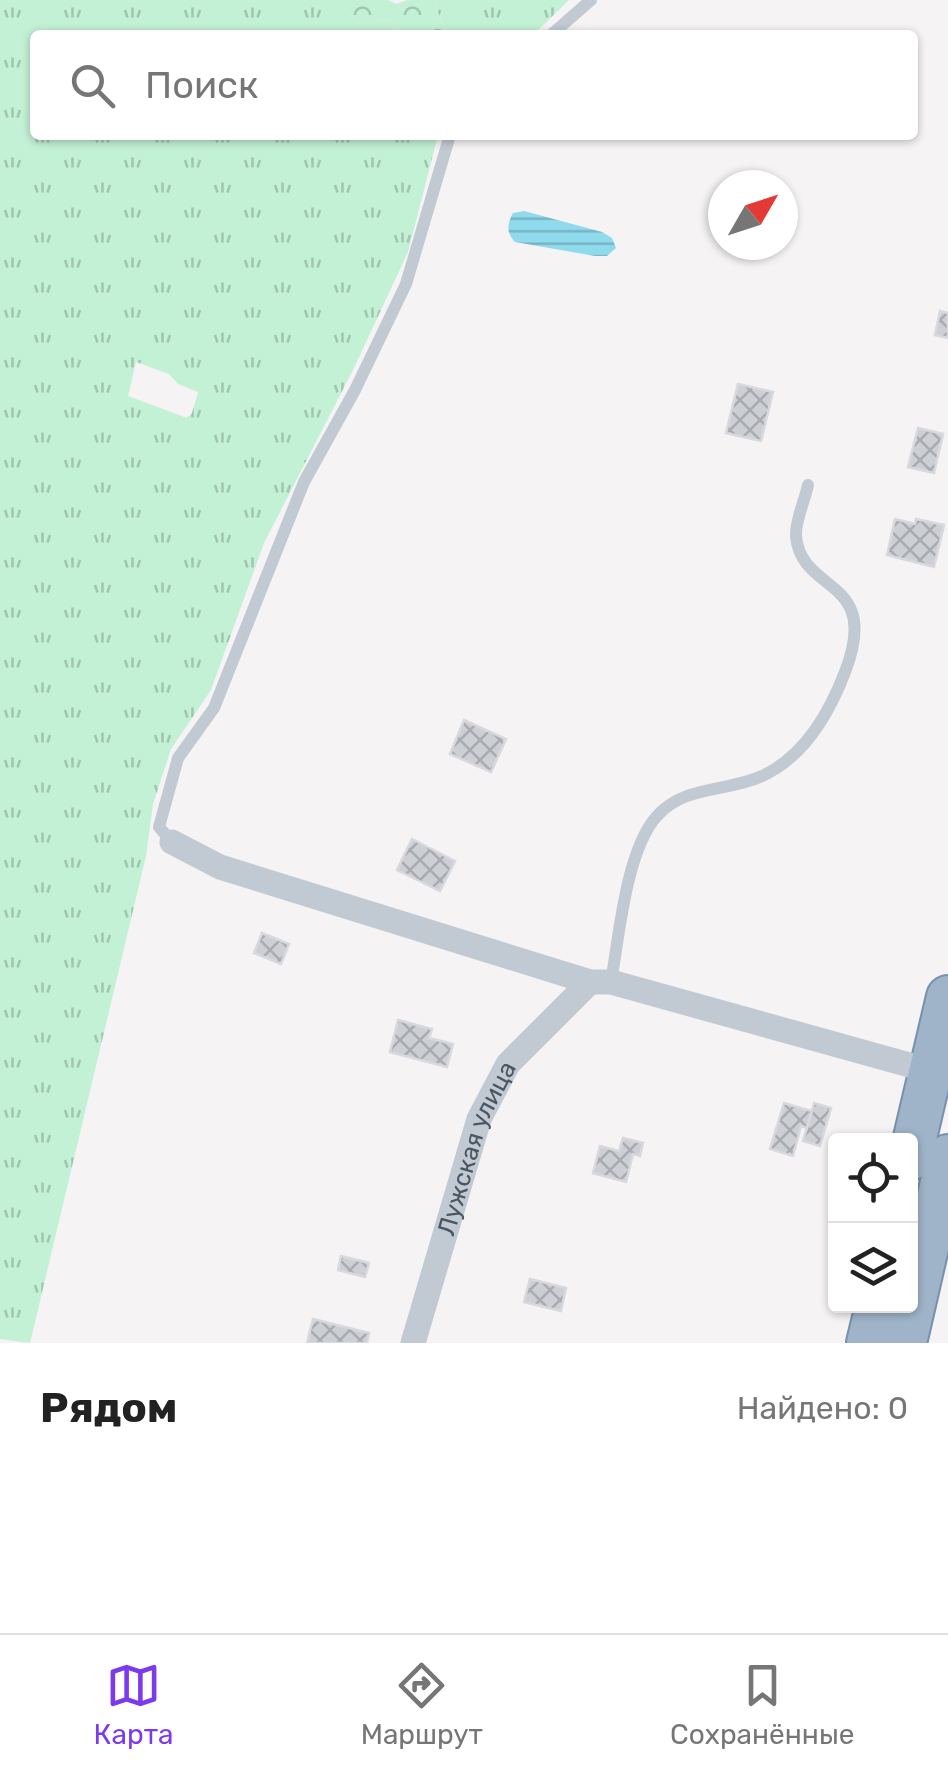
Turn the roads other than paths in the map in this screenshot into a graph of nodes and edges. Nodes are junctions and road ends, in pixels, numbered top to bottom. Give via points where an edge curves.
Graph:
1 (591, 0) edge
2 (558, 30) edge
3 (449, 140) edge
4 (808, 485) dead end
5 (172, 842) joint
6 (601, 982) junction
7 (948, 996) edge
8 (931, 1071) junction
9 (916, 1133) edge
10 (948, 1156) edge
11 (874, 1313) edge
12 (413, 1343) edge
13 (868, 1343) edge
14 (906, 1343) edge

1 - 2 lane
3 - 5 lane via 406,284 304,482 214,708 178,758 159,827
4 - 6 lane via 796,534 802,558 850,604 856,631 845,672 815,733 794,755 761,777 677,799 655,817 633,864
5 - 6 street via 220,867
6 - 8 street
6 - 12 street, Лужская улица via 508,1064 479,1119
7 - 8 highway
8 - 9 highway
10 - 14 highway
11 - 13 highway

